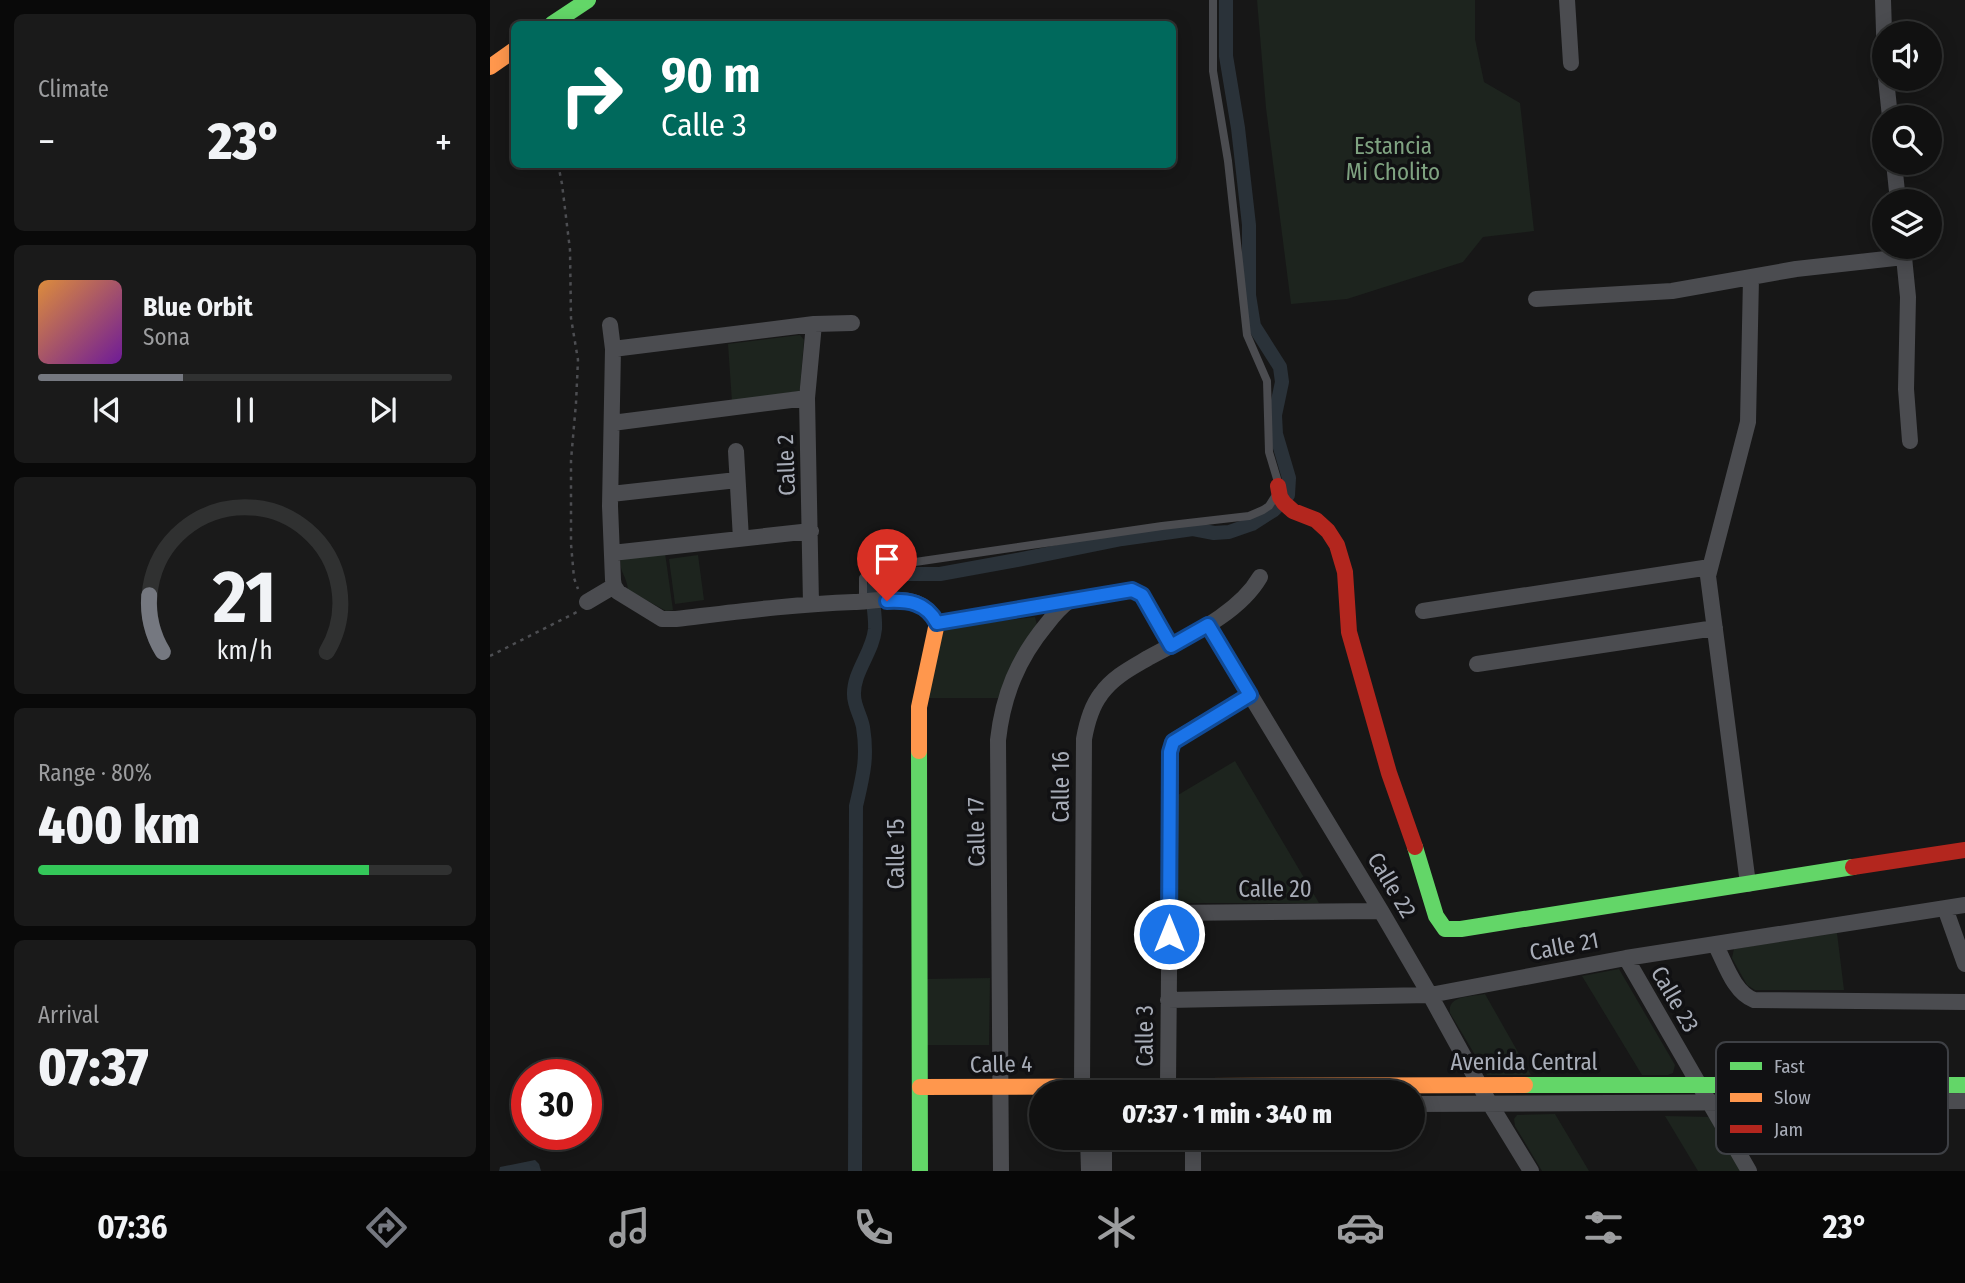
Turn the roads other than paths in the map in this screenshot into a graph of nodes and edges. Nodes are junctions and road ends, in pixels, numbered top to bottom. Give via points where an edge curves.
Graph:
1 (588, 0) edge
2 (1213, 0) edge
3 (1567, 0) edge
4 (1883, 0) edge
5 (556, 21) edge
6 (1884, 21) edge
7 (511, 52) edge
8 (1571, 63) dead end
9 (490, 67) edge
10 (1872, 257) edge
11 (1904, 259) edge
12 (1751, 278) junction
13 (1536, 299) dead end
14 (852, 323) dead end
15 (814, 324) junction
16 (610, 325) dead end
17 (613, 349) junction
18 (807, 398) junction
19 (612, 423) junction
20 (1910, 441) dead end
21 (736, 451) dead end
22 (737, 480) junction
23 (611, 494) junction
24 (1281, 495) junction
25 (811, 531) junction
26 (741, 539) junction
27 (612, 553) junction
28 (1710, 567) junction
29 (1260, 577) dead end
30 (614, 586) junction
31 (1071, 600) junction
32 (869, 601) junction
33 (584, 603) road end
34 (811, 604) junction
35 (1423, 611) dead end
36 (937, 623) junction
37 (1208, 625) junction
38 (1715, 628) junction
39 (1171, 646) junction
40 (1477, 664) dead end
41 (1250, 695) junction
42 (1965, 850) edge
43 (1748, 884) junction
44 (1965, 905) edge
45 (1945, 908) junction
46 (1381, 911) junction
47 (1169, 913) junction
48 (1715, 944) junction
49 (1626, 958) junction
50 (1965, 964) edge
51 (1430, 995) junction
52 (1168, 1000) junction
53 (1965, 1002) edge
54 (1083, 1080) edge
55 (1168, 1080) edge
56 (1480, 1085) junction
57 (1699, 1085) junction
58 (1716, 1085) edge
59 (1425, 1086) edge
60 (920, 1087) junction
61 (1001, 1087) junction
62 (1029, 1087) edge
63 (1709, 1103) junction
64 (1716, 1103) edge
65 (1425, 1104) edge
66 (1490, 1104) junction
67 (1716, 1115) edge
68 (1088, 1150) edge
69 (1104, 1150) edge
70 (1193, 1150) edge
71 (1739, 1154) edge
72 (920, 1171) edge
73 (1001, 1171) edge
74 (1089, 1171) edge
75 (1104, 1171) edge
76 (1193, 1171) edge
77 (1531, 1171) edge
78 (1749, 1171) edge

1 - 5 street
2 - 24 lane via 1213,71 1247,335 1267,381 1269,452
3 - 8 street
4 - 6 street
7 - 9 street
10 - 12 street
11 - 20 street
12 - 13 street via 1672,291
12 - 28 street via 1748,422
14 - 15 street
15 - 17 street
15 - 18 street, Calle 2
16 - 17 street
17 - 19 street
18 - 19 street
18 - 25 street, Calle 2
19 - 23 street
21 - 22 street
22 - 23 street
22 - 26 street
23 - 27 street
24 - 32 lane via 1249,516 874,568 863,578
24 - 43 street via 1293,511 1316,520 1337,545 1345,572 1349,632 1374,725 1436,916 1445,929
25 - 26 street
25 - 34 street, Calle 2
26 - 27 street
27 - 30 street
28 - 35 street
28 - 38 street
29 - 37 street, Calle 16 via 1244,599
30 - 33 street
30 - 34 street via 662,619
31 - 36 street
31 - 39 street via 1135,591
31 - 61 street, Calle 17 via 1053,614 1026,652 1006,694 999,727
32 - 34 street
32 - 36 street via 916,603
36 - 60 street, Calle 15 via 919,706
37 - 39 street, Calle 16
37 - 41 street, Calle 22
38 - 40 street
38 - 43 street
39 - 54 street, Calle 16 via 1108,685 1087,723
41 - 46 street, Calle 22
41 - 47 street, Calle 3 via 1173,742
42 - 43 street
44 - 45 street, Calle 21
45 - 48 street, Calle 21
45 - 50 street
46 - 47 street, Calle 20
46 - 51 street, Calle 22
47 - 52 street, Calle 3
48 - 49 street, Calle 21
48 - 53 street via 1739,988 1754,1000
49 - 51 street, Calle 21
49 - 57 street, Calle 23
51 - 52 street, Calle 21
51 - 56 street, Calle 22
52 - 55 street, Calle 3
56 - 57 street, Avenida Central
56 - 59 street, Avenida Central
56 - 66 street, Calle 22
57 - 58 street, Avenida Central
57 - 63 street, Calle 23
60 - 61 street, Calle 4
60 - 72 street, Calle 15
61 - 62 street, Calle 4
61 - 73 street, Calle 17
63 - 64 street, Avenida Central
63 - 66 street, Avenida Central
63 - 67 street, Calle 23
65 - 66 street, Avenida Central
66 - 77 street, Calle 22
68 - 74 street
69 - 75 street
70 - 76 street
71 - 78 street, Calle 23

